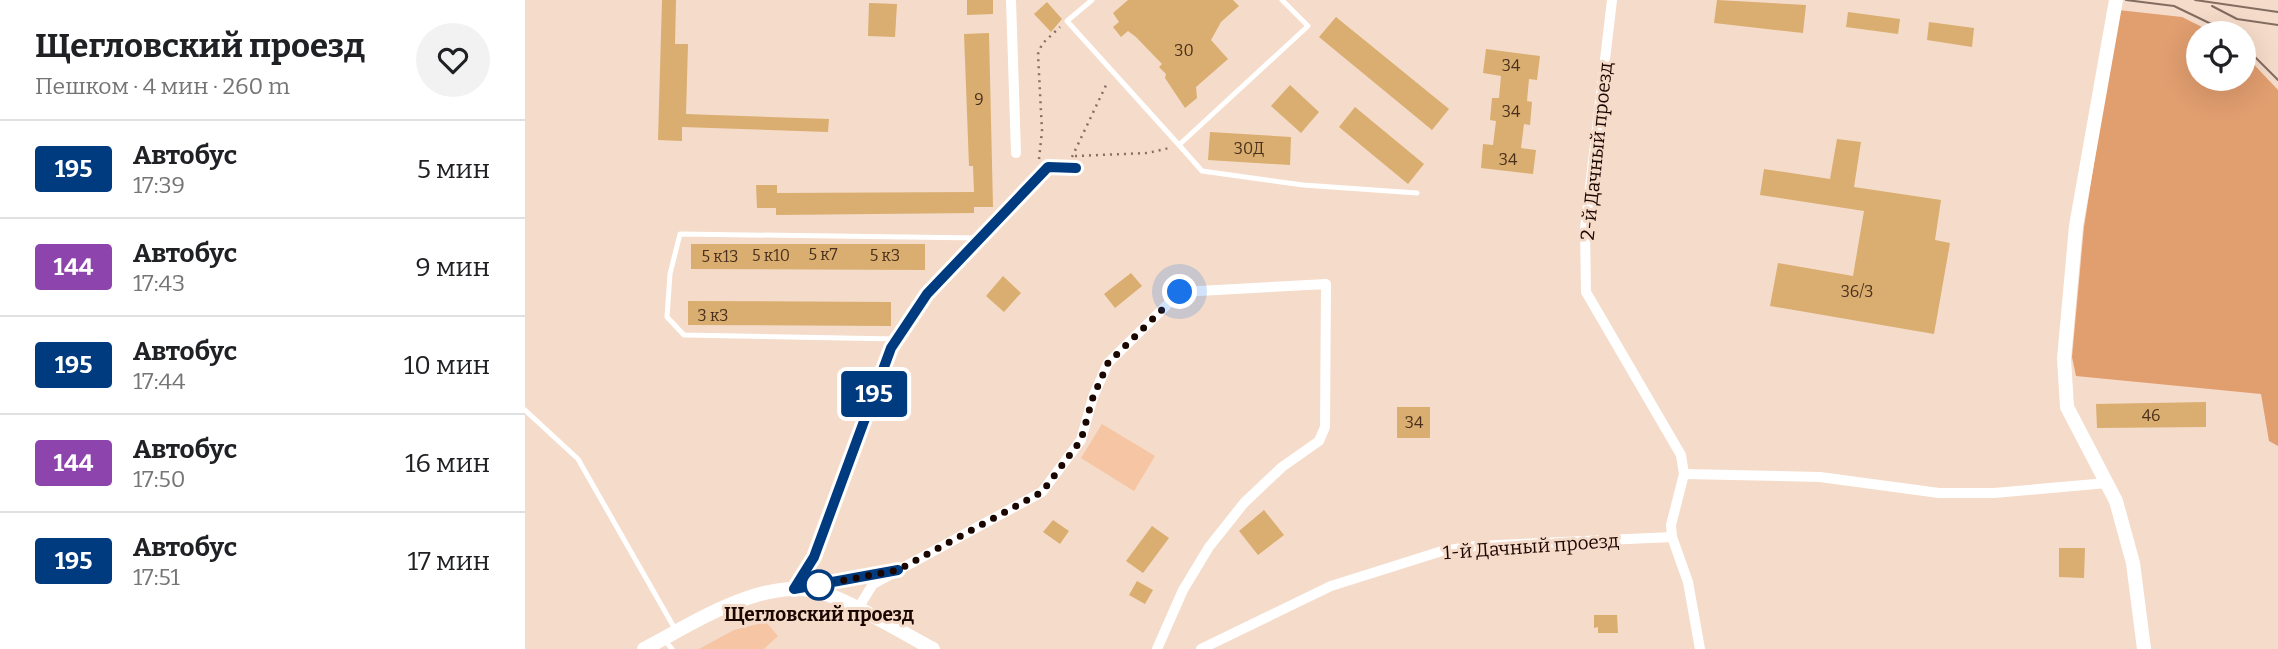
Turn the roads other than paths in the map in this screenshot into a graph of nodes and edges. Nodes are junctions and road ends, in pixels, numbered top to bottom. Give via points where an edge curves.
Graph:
1 (1011, 0) edge
2 (1092, 0) edge
3 (1282, 0) edge
4 (1612, 0) edge
5 (2116, 0) edge
6 (1179, 145) junction
7 (1016, 153) dead end
8 (1076, 168) dead end
9 (1417, 194) dead end
10 (978, 238) junction
11 (897, 339) junction
12 (525, 410) edge
13 (1684, 474) junction
14 (2107, 483) junction
15 (1672, 537) junction
16 (898, 570) junction
17 (794, 589) junction
18 (857, 610) junction
19 (671, 640) edge
20 (644, 649) edge
21 (933, 649) edge
22 (1157, 649) edge
23 (1201, 649) edge
24 (1700, 649) edge
25 (2144, 649) edge

1 - 7 street
2 - 6 lane via 1067,21
3 - 6 lane via 1308,26
4 - 13 street, 2-й Дачный проезд via 1585,229 1586,292 1681,455
5 - 14 street via 2076,226 2064,359 2067,407
6 - 9 lane via 1202,171
8 - 10 street via 1048,167
10 - 11 street via 927,294
10 - 11 lane via 680,234 670,274 667,317 684,335
11 - 17 street via 814,557
12 - 19 lane via 578,459
13 - 14 street via 1820,477 1940,493
13 - 15 street
14 - 25 street via 2133,563
15 - 23 street, 1-й Дачный проезд via 1442,551 1331,586
15 - 24 street via 1688,582
16 - 17 street
16 - 18 street via 873,584
16 - 22 street via 1042,492 1081,440 1108,363 1180,292 1326,284 1325,427 1319,441 1282,467 1244,503 1209,547 1183,590
17 - 18 street via 827,593
17 - 19 street via 733,602
18 - 21 street
19 - 20 street

